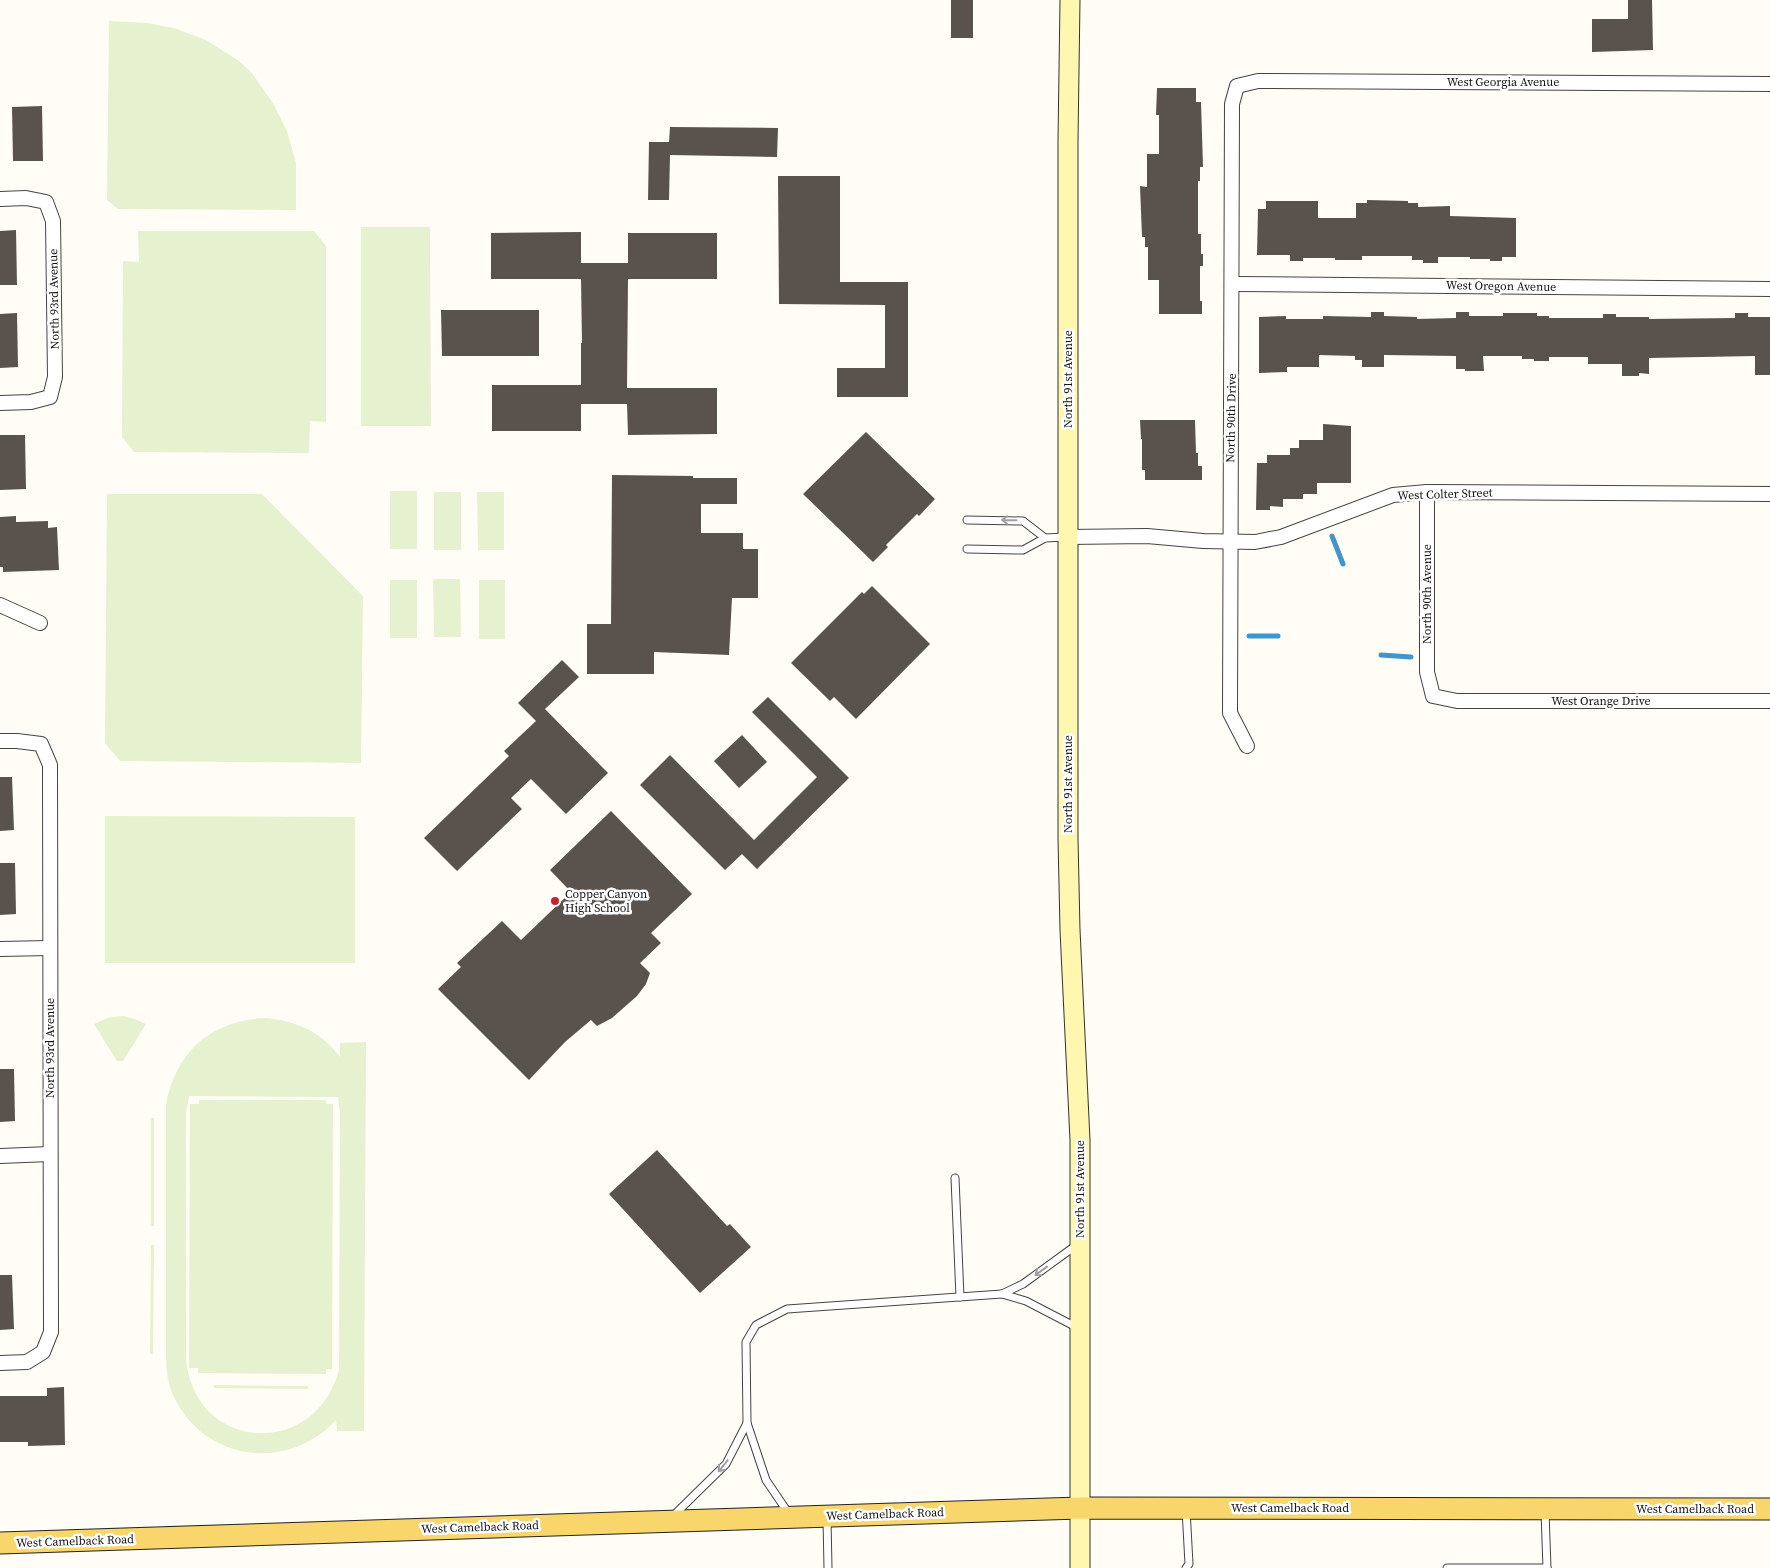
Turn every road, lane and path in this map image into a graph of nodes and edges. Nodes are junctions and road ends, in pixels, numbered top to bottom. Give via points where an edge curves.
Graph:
1 (1070, 0) edge
2 (1770, 84) edge
3 (1237, 86) joint
4 (0, 199) edge
5 (1232, 284) junction
6 (1770, 289) edge
7 (0, 403) edge
8 (1427, 492) junction
9 (1770, 494) edge
10 (968, 520) dead end
11 (1068, 536) junction
12 (1045, 538) junction
13 (1230, 542) junction
14 (968, 549) dead end
15 (0, 605) edge
16 (40, 623) dead end
17 (1433, 696) joint
18 (1770, 701) edge
19 (0, 741) edge
20 (1247, 746) dead end
21 (50, 948) junction
22 (0, 950) edge
23 (50, 1154) junction
24 (0, 1156) edge
25 (955, 1178) dead end
26 (1080, 1242) junction
27 (1002, 1294) junction
28 (960, 1297) junction
29 (1080, 1329) junction
30 (0, 1363) edge
31 (747, 1424) junction
32 (1080, 1508) junction
33 (1186, 1508) junction
34 (1545, 1509) junction
35 (1770, 1509) edge
36 (827, 1516) junction
37 (791, 1517) junction
38 (669, 1521) junction
39 (0, 1543) edge
40 (828, 1568) edge
41 (1080, 1568) edge
42 (1186, 1568) edge
43 (1447, 1568) edge

1 - 11 main road, North 91st Avenue
2 - 3 street, West Georgia Avenue via 1258,80
3 - 5 street, North 90th Drive via 1232,104
4 - 7 street, North 93rd Avenue via 26,198 46,202 53,221 55,377 50,397 31,402
5 - 6 street, West Oregon Avenue
5 - 13 street, North 90th Drive
8 - 9 street, West Colter Street
8 - 13 street, West Colter Street via 1393,495 1281,537
8 - 17 street, North 90th Avenue via 1427,672
12 -> 10 lane via 1023,521
11 - 12 lane
11 - 13 street, West Colter Street via 1147,536
11 - 26 main road, North 91st Avenue via 1068,847 1080,1140
12 - 14 lane via 1023,550
13 - 20 street, North 90th Drive via 1230,714
15 - 16 street
17 - 18 street, West Orange Drive via 1457,701
19 - 21 street, North 93rd Avenue via 41,744 50,765
21 - 22 street
21 - 23 street, North 93rd Avenue
23 - 24 street
23 - 30 street, North 93rd Avenue via 50,1332 43,1352 27,1362
25 - 28 lane
26 -> 27 lane via 1023,1284
26 - 29 main road, North 91st Avenue
27 - 28 lane
27 - 29 lane via 1026,1301
28 - 31 lane via 787,1310 756,1325 746,1342
29 - 32 main road, North 91st Avenue
31 - 37 lane via 766,1480
31 -> 38 lane via 726,1464
32 - 33 main road, West Camelback Road
32 - 36 main road, West Camelback Road
32 - 41 main road, North 91st Avenue
33 - 34 main road, West Camelback Road
33 - 42 lane via 1189,1564
34 - 35 main road, West Camelback Road
34 - 43 lane via 1546,1568
36 - 37 main road, West Camelback Road
36 - 40 lane
37 - 38 main road, West Camelback Road
38 - 39 main road, West Camelback Road

